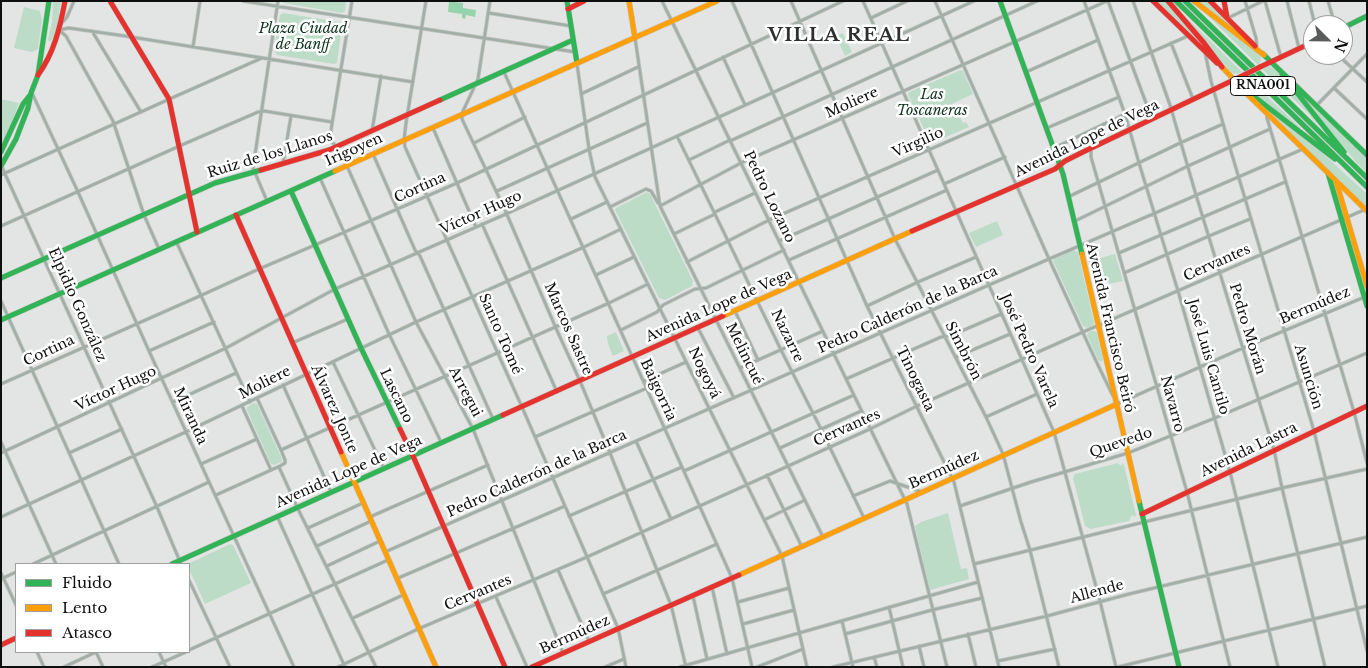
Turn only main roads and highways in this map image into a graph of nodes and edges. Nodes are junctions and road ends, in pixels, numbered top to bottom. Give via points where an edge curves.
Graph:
1 (49, 1) edge
2 (64, 1) edge
3 (110, 1) edge
4 (567, 1) edge
5 (584, 1) edge
6 (629, 1) edge
7 (717, 1) edge
8 (1000, 1) edge
9 (1152, 1) edge
10 (1168, 1) edge
11 (1176, 1) edge
12 (1185, 1) edge
13 (1194, 1) edge
14 (1210, 1) edge
15 (1224, 1) edge
16 (568, 9) junction
17 (1367, 16) edge
18 (1228, 18) junction
19 (1353, 23) edge
20 (44, 38) junction
21 (635, 38) junction
22 (573, 40) junction
23 (55, 42) junction
24 (1303, 47) edge
25 (1264, 55) junction
26 (1270, 62) junction
27 (577, 64) junction
28 (1222, 68) junction
29 (1282, 74) junction
30 (38, 75) junction
31 (1234, 80) junction
32 (1239, 85) junction
33 (31, 93) junction
34 (1, 152) edge
35 (1366, 152) edge
36 (1060, 165) junction
37 (1354, 165) junction
38 (1, 166) edge
39 (1350, 170) junction
40 (1328, 173) junction
41 (1367, 178) edge
42 (1336, 180) junction
43 (1367, 187) edge
44 (291, 191) junction
45 (188, 194) junction
46 (1366, 210) edge
47 (236, 215) junction
48 (1344, 219) junction
49 (197, 232) junction
50 (1, 278) edge
51 (1367, 286) edge
52 (1366, 297) edge
53 (1367, 306) edge
54 (1, 320) edge
55 (1116, 402) junction
56 (1367, 406) edge
57 (413, 456) junction
58 (355, 482) junction
59 (1142, 514) junction
60 (180, 562) edge
61 (15, 638) edge
62 (1, 645) edge
63 (543, 664) edge
64 (435, 667) edge
65 (505, 667) edge
66 (532, 667) edge
67 (1179, 667) edge

1 - 20 main road
2 - 23 main road
3 - 45 main road via 169,99
4 - 16 main road, Nogoyá
5 - 16 main road
6 - 21 main road
7 - 21 main road, Irigoyen
8 - 36 main road, Avenida Francisco Beiró
9 - 28 main road
10 - 28 main road
11 - 39 main road, RNA001
12 - 37 main road, RNA001
13 - 25 main road
14 - 18 main road
15 - 18 main road
16 - 22 main road, Nogoyá
17 - 19 main road
18 - 25 main road
20 - 23 main road via 49,46
20 - 30 main road
21 - 27 main road, Irigoyen
22 - 27 main road, Nogoyá
22 - 45 main road, Ruiz de los Llanos via 322,153 215,183
23 - 30 main road via 46,65
24 - 26 main road, Avenida Lope de Vega
25 - 26 main road
26 - 29 main road
26 - 31 main road, Avenida Lope de Vega, bridge
27 - 44 main road, Irigoyen
28 - 31 main road
29 - 35 main road
29 - 37 main road
30 - 33 main road
31 - 32 main road
31 - 36 main road, Avenida Lope de Vega
32 - 39 main road
32 - 40 main road
33 - 34 main road
33 - 38 main road via 16,139
36 - 55 main road, Avenida Francisco Beiró
36 - 57 main road, Avenida Lope de Vega
37 - 41 main road, RNA001
39 - 43 main road, RNA001
40 - 42 main road
40 - 48 main road
42 - 46 main road
42 - 48 main road
44 - 47 main road, Irigoyen
44 - 57 main road, Lascano
45 - 49 main road
45 - 50 main road, Ruiz de los Llanos
47 - 49 main road, Irigoyen
47 - 58 main road, Álvarez Jonte
48 - 51 main road
48 - 52 main road
49 - 54 main road, Irigoyen
52 - 53 main road
55 - 59 main road, Avenida Francisco Beiró
55 - 63 main road, Bermúdez via 802,547 563,652
56 - 59 main road, Avenida Lastra
57 - 58 main road, Avenida Lope de Vega
57 - 65 main road, Lascano
58 - 60 main road, Avenida Lope de Vega
58 - 64 main road, Álvarez Jonte
59 - 67 main road, Avenida Francisco Beiró
61 - 62 main road
63 - 66 main road, Bermúdez

